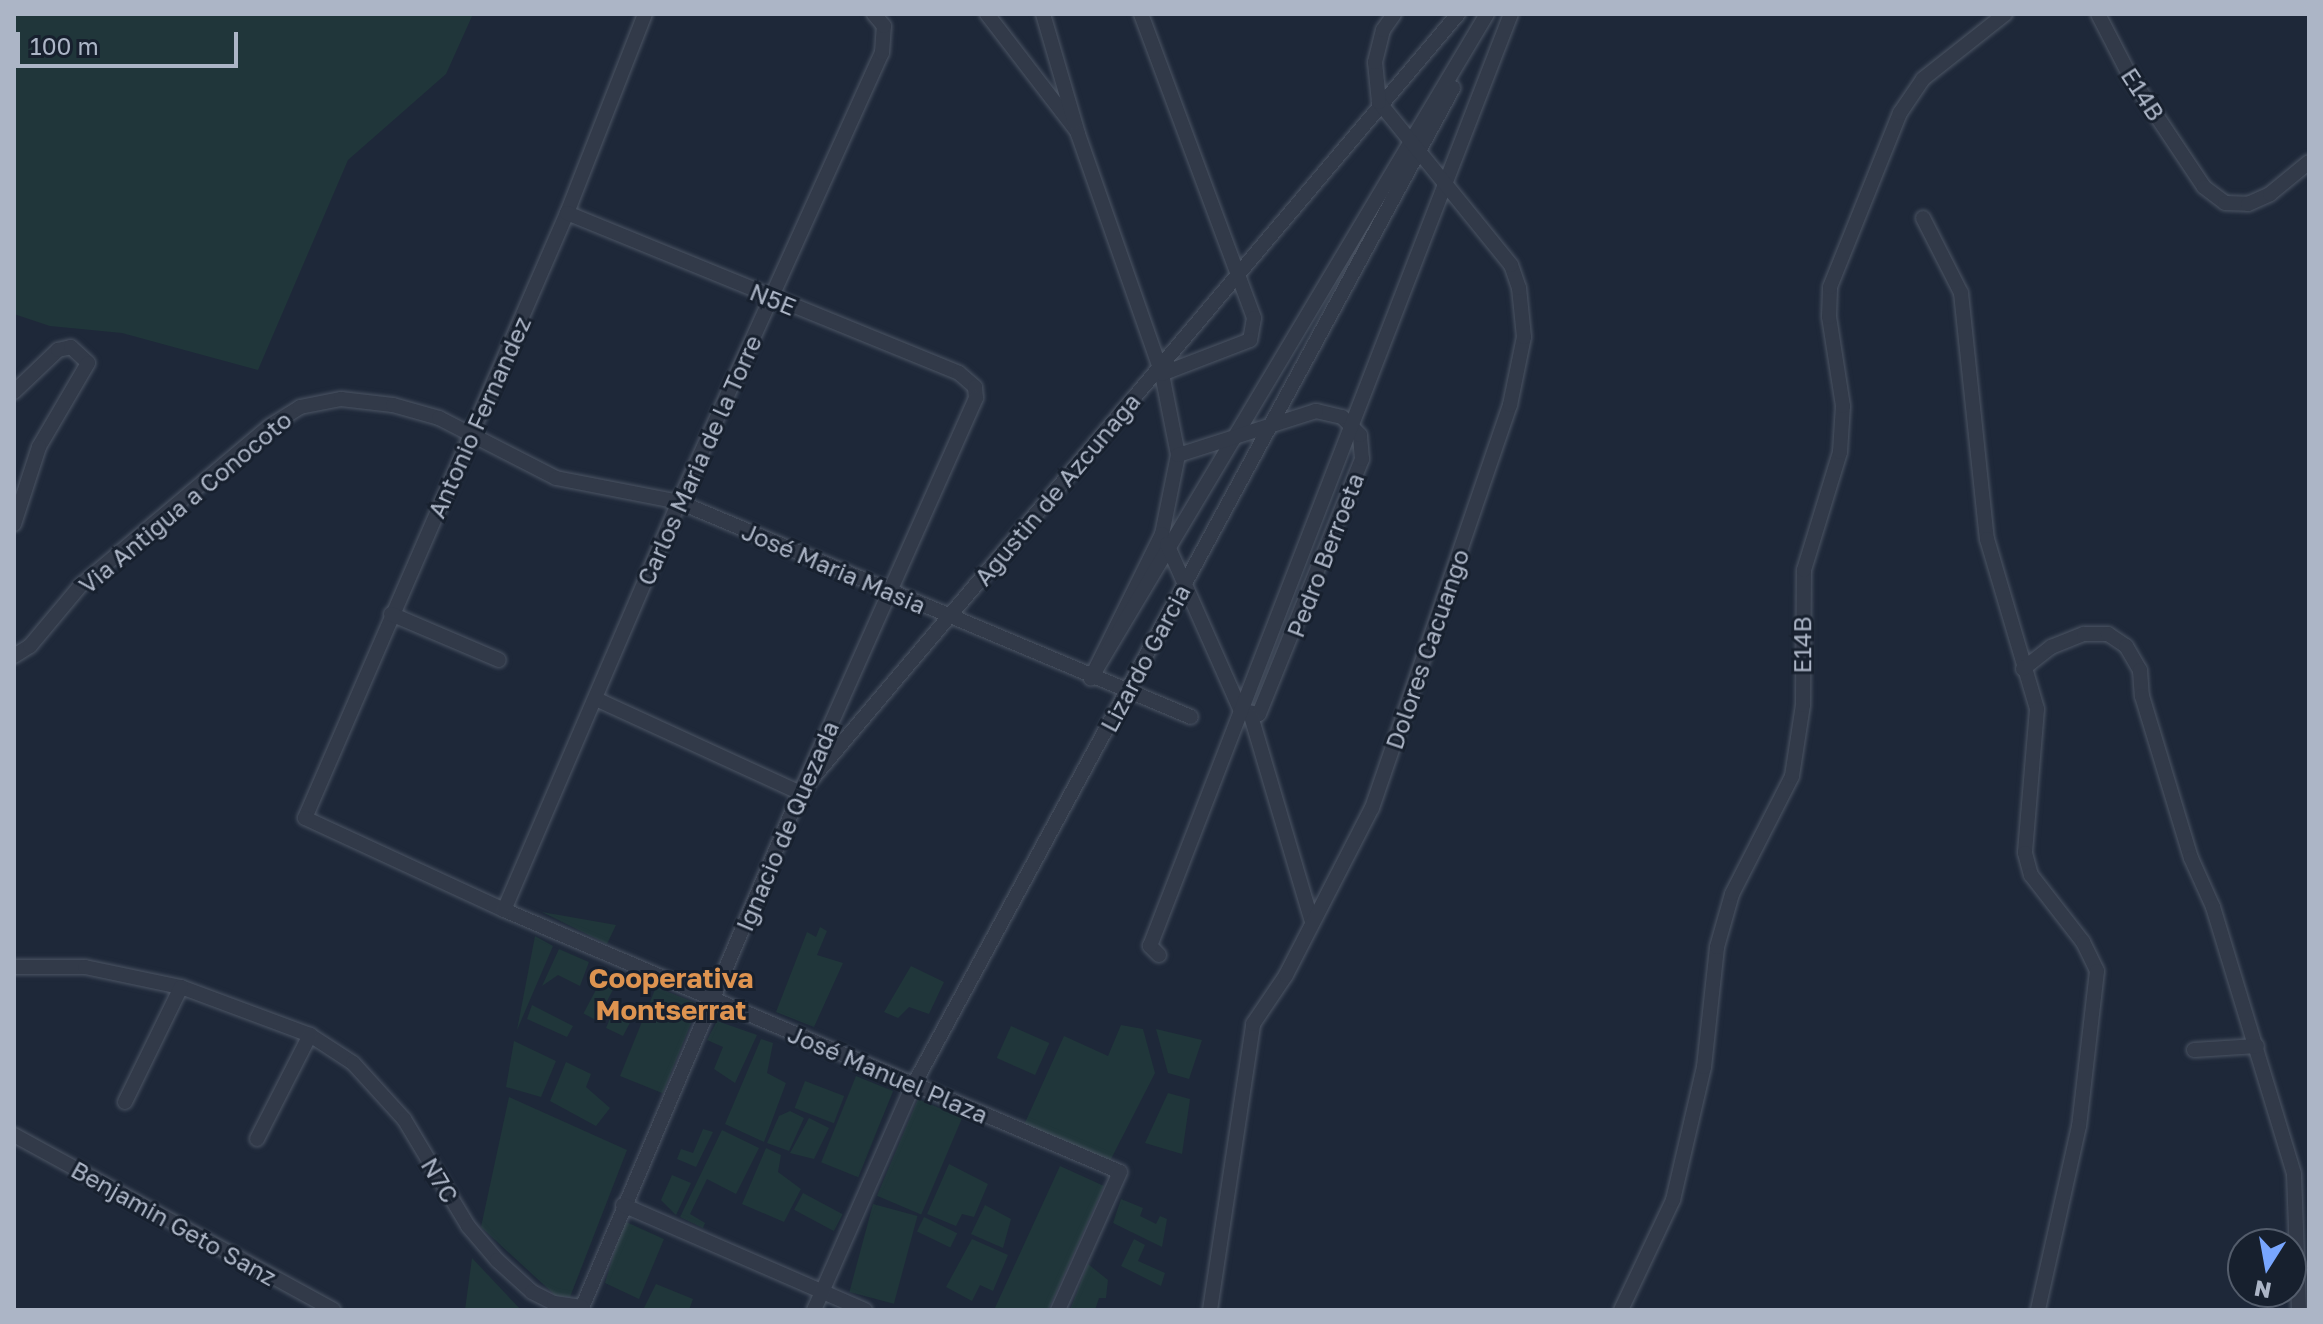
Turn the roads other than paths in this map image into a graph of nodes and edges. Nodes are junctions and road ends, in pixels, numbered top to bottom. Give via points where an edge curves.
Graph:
1 (645, 14) edge
2 (874, 14) edge
3 (987, 14) edge
4 (1043, 14) edge
5 (1141, 14) edge
6 (1394, 14) edge
7 (1458, 14) edge
8 (1487, 14) edge
9 (1493, 14) edge
10 (1511, 14) edge
11 (2005, 14) edge
12 (2098, 14) edge
13 (1381, 105) junction
14 (1078, 134) junction
15 (1415, 147) junction
16 (2309, 162) edge
17 (1445, 185) junction
18 (567, 213) junction
19 (1923, 218) dead end
20 (1238, 275) junction
21 (771, 298) junction
22 (1161, 371) junction
23 (975, 387) joint
24 (14, 392) edge
25 (1352, 424) junction
26 (1271, 426) junction
27 (473, 435) junction
28 (1235, 437) junction
29 (1178, 455) junction
30 (679, 502) junction
31 (14, 524) edge
32 (1165, 541) junction
33 (1185, 584) junction
34 (888, 591) junction
35 (391, 614) junction
36 (949, 617) junction
37 (14, 656) edge
38 (499, 660) dead end
39 (2023, 669) junction
40 (1091, 678) junction
41 (1127, 691) junction
42 (596, 699) junction
43 (1246, 713) junction
44 (1191, 717) dead end
45 (800, 793) junction
46 (305, 818) joint
47 (504, 910) junction
48 (1311, 919) junction
49 (1159, 955) dead end
50 (14, 967) edge
51 (181, 987) junction
52 (713, 1000) junction
53 (310, 1035) junction
54 (2257, 1046) junction
55 (2194, 1050) dead end
56 (913, 1086) junction
57 (125, 1102) dead end
58 (14, 1135) edge
59 (257, 1139) dead end
60 (623, 1205) junction
61 (2304, 1218) edge
62 (822, 1291) junction
63 (581, 1308) edge
64 (333, 1310) edge
65 (814, 1310) edge
66 (865, 1310) edge
67 (1058, 1310) edge
68 (1210, 1310) edge
69 (1621, 1310) edge
70 (2038, 1310) edge
71 (2299, 1310) edge

1 - 18 street, Antonio Fernandez
2 - 21 street, Carlos Maria de la Torre via 884,26 882,53
3 - 14 street
4 - 14 street, Lizardo Garcia
5 - 20 street
6 - 13 street via 1383,30 1375,62
7 - 13 street, Agustin de Azcunaga
8 - 15 street, Lizardo Garcia
9 - 15 street, Lizardo Garcia
10 - 17 street
11 - 69 street, E14B via 1923,79 1900,113 1830,287 1829,317 1843,406 1840,452 1804,570 1803,705 1792,776 1732,894 1717,947 1704,1067 1673,1200
12 - 16 street, E14B via 2130,76 2204,187 2225,203 2248,204 2270,194
13 - 15 street, Dolores Cacuango
13 - 20 street, Agustin de Azcunaga
14 - 22 street, Lizardo Garcia
15 - 17 street, Dolores Cacuango
15 - 26 street, Lizardo Garcia
15 - 28 street, Lizardo Garcia
17 - 25 street
17 - 48 street, Dolores Cacuango via 1515,276 1524,337 1517,376 1372,808
18 - 21 street, N5E
18 - 27 street, Antonio Fernandez
19 - 39 street via 1961,293 1987,539
20 - 22 street, Agustin de Azcunaga
20 - 22 street via 1254,318 1250,340
21 - 23 street, N5E via 959,373
21 - 30 street, Carlos Maria de la Torre
22 - 29 street, Lizardo Garcia
22 - 36 street, Agustin de Azcunaga
23 - 34 street, Ignacio de Quezada via 976,398
24 - 31 street via 58,350 71,347 88,363 39,447
25 - 26 street via 1316,411
25 - 43 street
25 - 43 street, Pedro Berroeta via 1360,435 1362,459 1268,702 1259,714
26 - 28 street
26 - 33 street, Lizardo Garcia
27 - 30 street, José Maria Masia via 556,478
27 - 35 street, Antonio Fernandez
27 - 37 street, Via Antigua a Conocoto via 393,405 341,399 300,407 270,426 81,585 30,646
28 - 29 street
28 - 32 street, Lizardo Garcia
29 - 32 street, Lizardo Garcia
30 - 34 street, José Maria Masia
30 - 42 street, Carlos Maria de la Torre
32 - 33 street
32 - 40 street, Lizardo Garcia
33 - 41 street, Lizardo Garcia
33 - 43 street
34 - 36 street, José Maria Masia
34 - 45 street, Ignacio de Quezada
35 - 38 street
35 - 46 street, Antonio Fernandez
36 - 40 street, José Maria Masia
36 - 45 street, Agustin de Azcunaga
39 - 54 street via 2051,647 2084,634 2108,634 2126,646 2140,670 2142,696 2191,858 2213,907
39 - 70 street via 2037,723 2025,853 2031,875 2083,942 2097,971 2079,1126
40 - 41 street, José Maria Masia
41 - 44 street, José Maria Masia
41 - 56 street, Lizardo Garcia
42 - 45 street
42 - 47 street, Carlos Maria de la Torre
43 - 48 street
43 - 49 street via 1150,946
45 - 52 street, Ignacio de Quezada
46 - 47 street, José Manuel Plaza
47 - 52 street, José Manuel Plaza
48 - 68 street, Dolores Cacuango via 1286,975 1253,1024
50 - 51 street, N7C via 85,967
51 - 53 street, N7C
51 - 57 street
52 - 56 street, José Manuel Plaza
52 - 60 street, Ignacio de Quezada
53 - 59 street
53 - 63 street, N7C via 353,1063 404,1119 468,1226 497,1260 532,1292
54 - 55 street
54 - 61 street
56 - 62 street, Lizardo Garcia
56 - 67 street, José Manuel Plaza via 1120,1172
58 - 64 street, Benjamin Geto Sanz
60 - 62 street
60 - 63 street, Ignacio de Quezada
61 - 71 street
62 - 65 street, Lizardo Garcia
62 - 66 street

